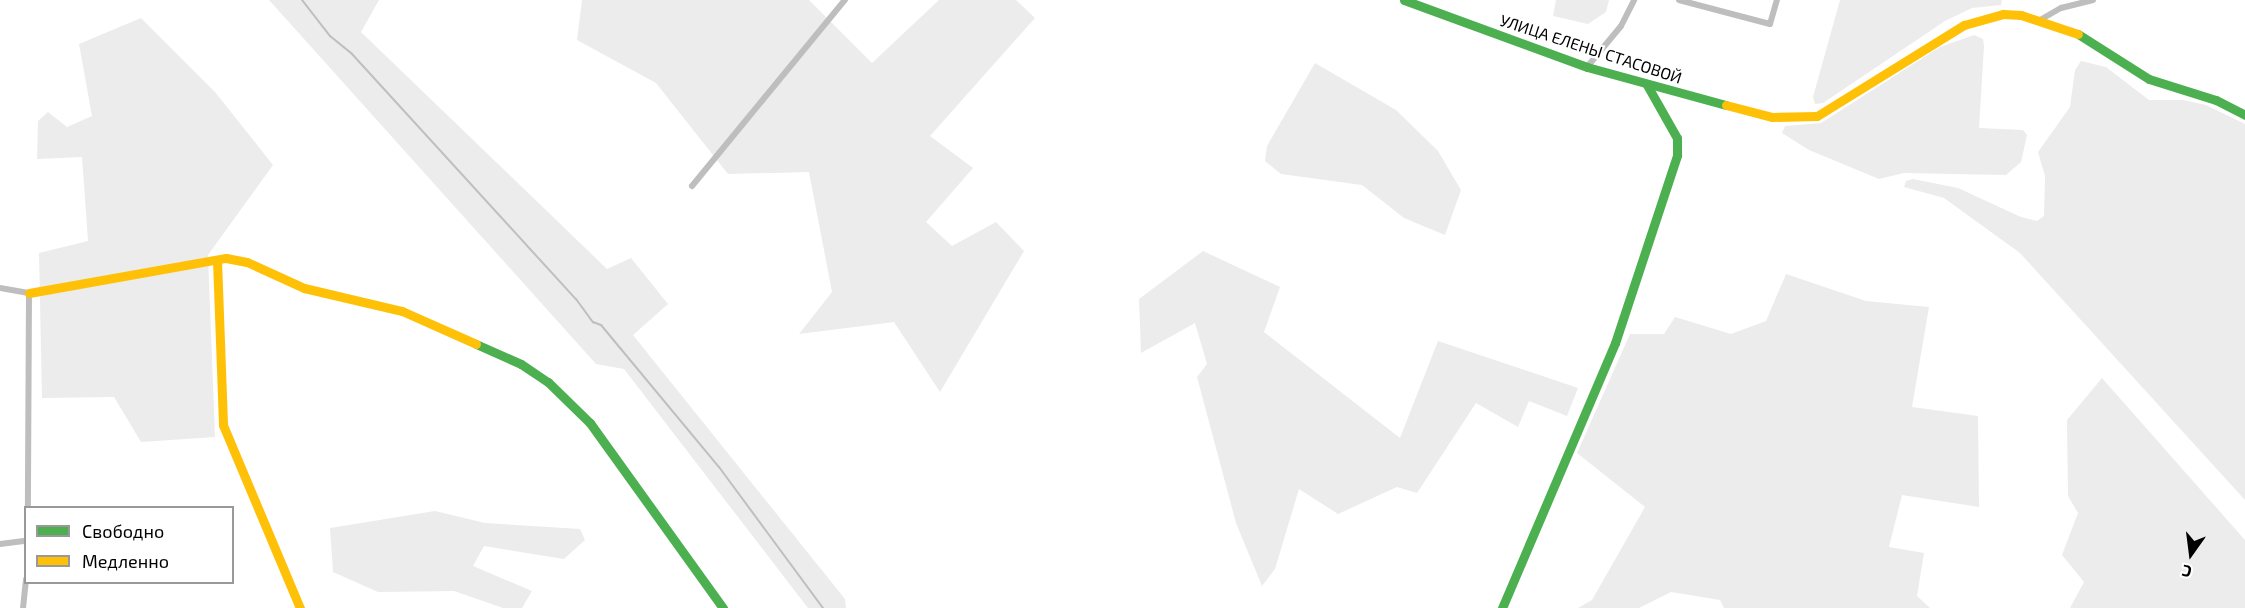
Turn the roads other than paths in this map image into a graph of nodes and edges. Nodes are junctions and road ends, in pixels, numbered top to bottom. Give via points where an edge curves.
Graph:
1 (845, 0) edge
2 (1404, 0) edge
3 (1634, 0) edge
4 (1679, 0) edge
5 (1777, 0) edge
6 (2093, 0) edge
7 (2040, 20) junction
8 (1587, 67) junction
9 (1647, 85) junction
10 (2245, 115) edge
11 (692, 186) dead end
12 (217, 260) junction
13 (0, 288) edge
14 (29, 292) junction
15 (28, 506) edge
16 (24, 541) edge
17 (0, 544) edge
18 (25, 584) edge
19 (23, 608) edge
20 (300, 608) edge
21 (723, 608) edge
22 (1502, 608) edge

1 - 11 street
2 - 8 street, УЛИЦА ЕЛЕНЫ СТАСОВОЙ
3 - 8 street via 1621,26
4 - 5 street via 1770,24
6 - 7 street via 2061,8
7 - 9 street, УЛИЦА ЕЛЕНЫ СТАСОВОЙ via 2003,14 1964,25 1817,116 1772,117
7 - 10 street, УЛИЦА ЕЛЕНЫ СТАСОВОЙ via 2068,28 2150,79 2216,100
8 - 9 street, УЛИЦА ЕЛЕНЫ СТАСОВОЙ
9 - 22 street via 1677,138 1677,155 1615,343
12 - 14 street
12 - 20 street via 223,425
12 - 21 street via 247,262 304,288 402,311 521,364 548,382 590,423
13 - 14 street
14 - 15 street
16 - 17 street
18 - 19 street

